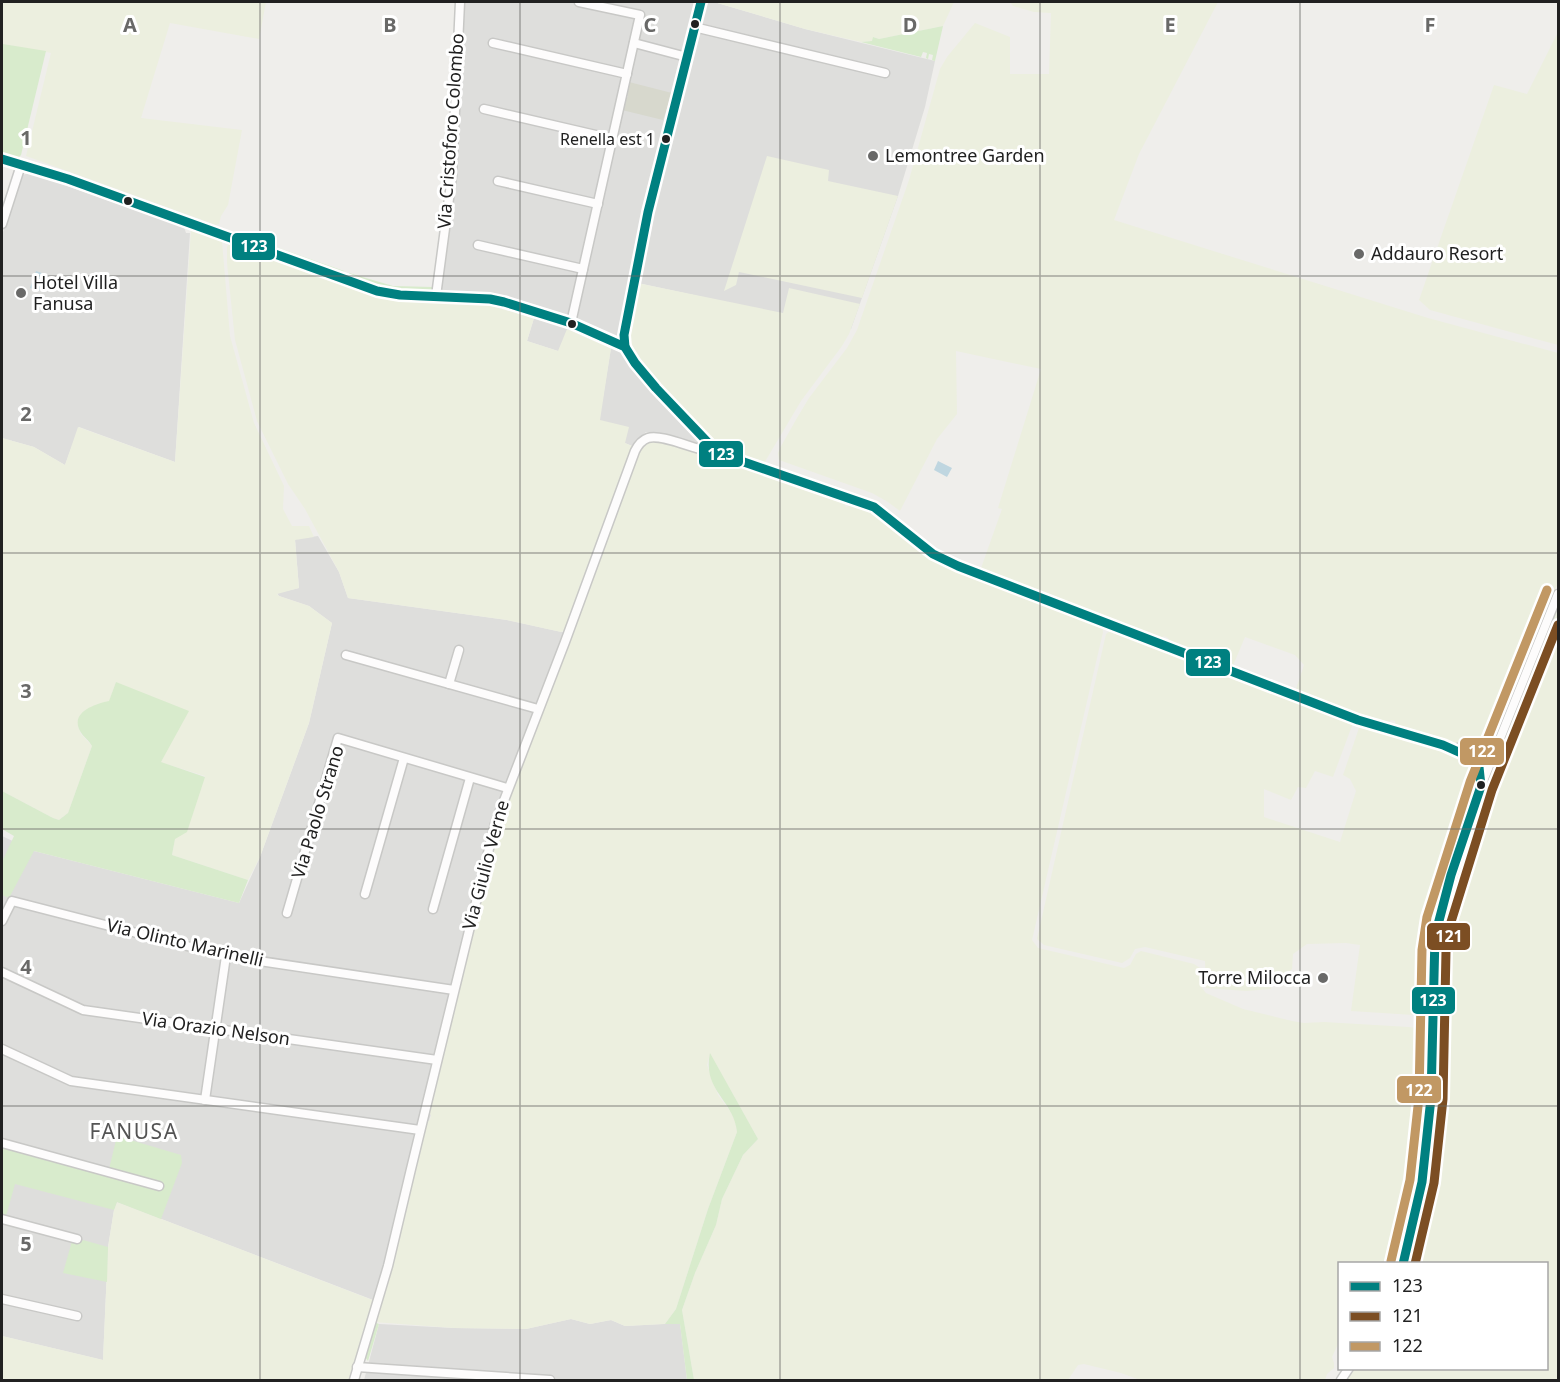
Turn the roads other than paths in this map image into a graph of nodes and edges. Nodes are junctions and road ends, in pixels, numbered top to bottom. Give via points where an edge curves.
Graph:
1 (460, 2) edge
2 (579, 2) edge
3 (701, 2) edge
4 (694, 27) junction
5 (493, 43) dead end
6 (634, 43) junction
7 (687, 57) junction
8 (885, 73) dead end
9 (627, 74) junction
10 (484, 109) dead end
11 (613, 139) junction
12 (2, 159) edge
13 (21, 165) junction
14 (498, 181) dead end
15 (598, 204) junction
16 (2, 224) edge
17 (477, 245) dead end
18 (583, 269) junction
19 (436, 296) junction
20 (571, 323) junction
21 (625, 347) junction
22 (718, 453) junction
23 (1558, 597) edge
24 (459, 650) dead end
25 (346, 655) dead end
26 (449, 684) junction
27 (538, 710) junction
28 (1443, 746) junction
29 (1494, 754) junction
30 (1472, 758) junction
31 (404, 759) junction
32 (1490, 763) junction
33 (470, 778) junction
34 (1481, 786) junction
35 (507, 788) junction
36 (365, 894) dead end
37 (433, 909) dead end
38 (287, 913) dead end
39 (2, 921) edge
40 (226, 956) junction
41 (2, 972) edge
42 (454, 990) junction
43 (216, 1028) junction
44 (2, 1049) edge
45 (437, 1060) junction
46 (206, 1100) junction
47 (420, 1130) junction
48 (2, 1143) edge
49 (159, 1186) dead end
50 (2, 1219) edge
51 (77, 1239) dead end
52 (1403, 1262) edge
53 (2, 1299) edge
54 (77, 1316) dead end
55 (357, 1367) junction
56 (354, 1380) edge
57 (550, 1380) edge

1 - 19 street, Via Cristoforo Colombo via 452,176
2 - 6 street via 640,15
3 - 4 street
4 - 7 street
4 - 8 street
5 - 9 street
6 - 7 street
6 - 9 street
7 - 21 street via 648,212 624,335
9 - 11 street
10 - 11 street
11 - 15 street
12 - 13 street
13 - 16 street
13 - 19 street via 377,291
14 - 15 street
15 - 18 street
17 - 18 street
18 - 20 street
19 - 20 street via 504,302
20 - 21 street
21 - 22 street via 656,388
22 - 27 street, Via Giulio Verne via 653,437 639,444
22 - 28 street, Via Giulio Verne via 874,507 933,554 958,566 1358,720
23 - 29 street
24 - 26 street
25 - 26 street
26 - 27 street
27 - 35 street, Via Giulio Verne
28 - 29 street
28 - 30 street
29 - 32 street
30 - 32 street
30 - 34 street via 1479,767
31 - 33 street, Via Paolo Strano
31 - 36 street
31 - 38 street, Via Paolo Strano via 338,738
32 - 34 street
33 - 35 street, Via Paolo Strano
33 - 37 street
34 - 52 street via 1435,936 1431,1098 1422,1182
35 - 42 street, Via Giulio Verne
39 - 40 street, Via Olinto Marinelli via 12,901
40 - 42 street, Via Olinto Marinelli
40 - 43 street
41 - 43 street, Via Orazio Nelson via 83,1010
42 - 45 street, Via Giulio Verne
43 - 45 street, Via Orazio Nelson
43 - 46 street
44 - 46 street via 71,1081
45 - 47 street, Via Giulio Verne
46 - 47 street
47 - 55 street, Via Giulio Verne via 388,1266
48 - 49 street
50 - 51 street
53 - 54 street
55 - 56 street, Via Giulio Verne
55 - 57 street

